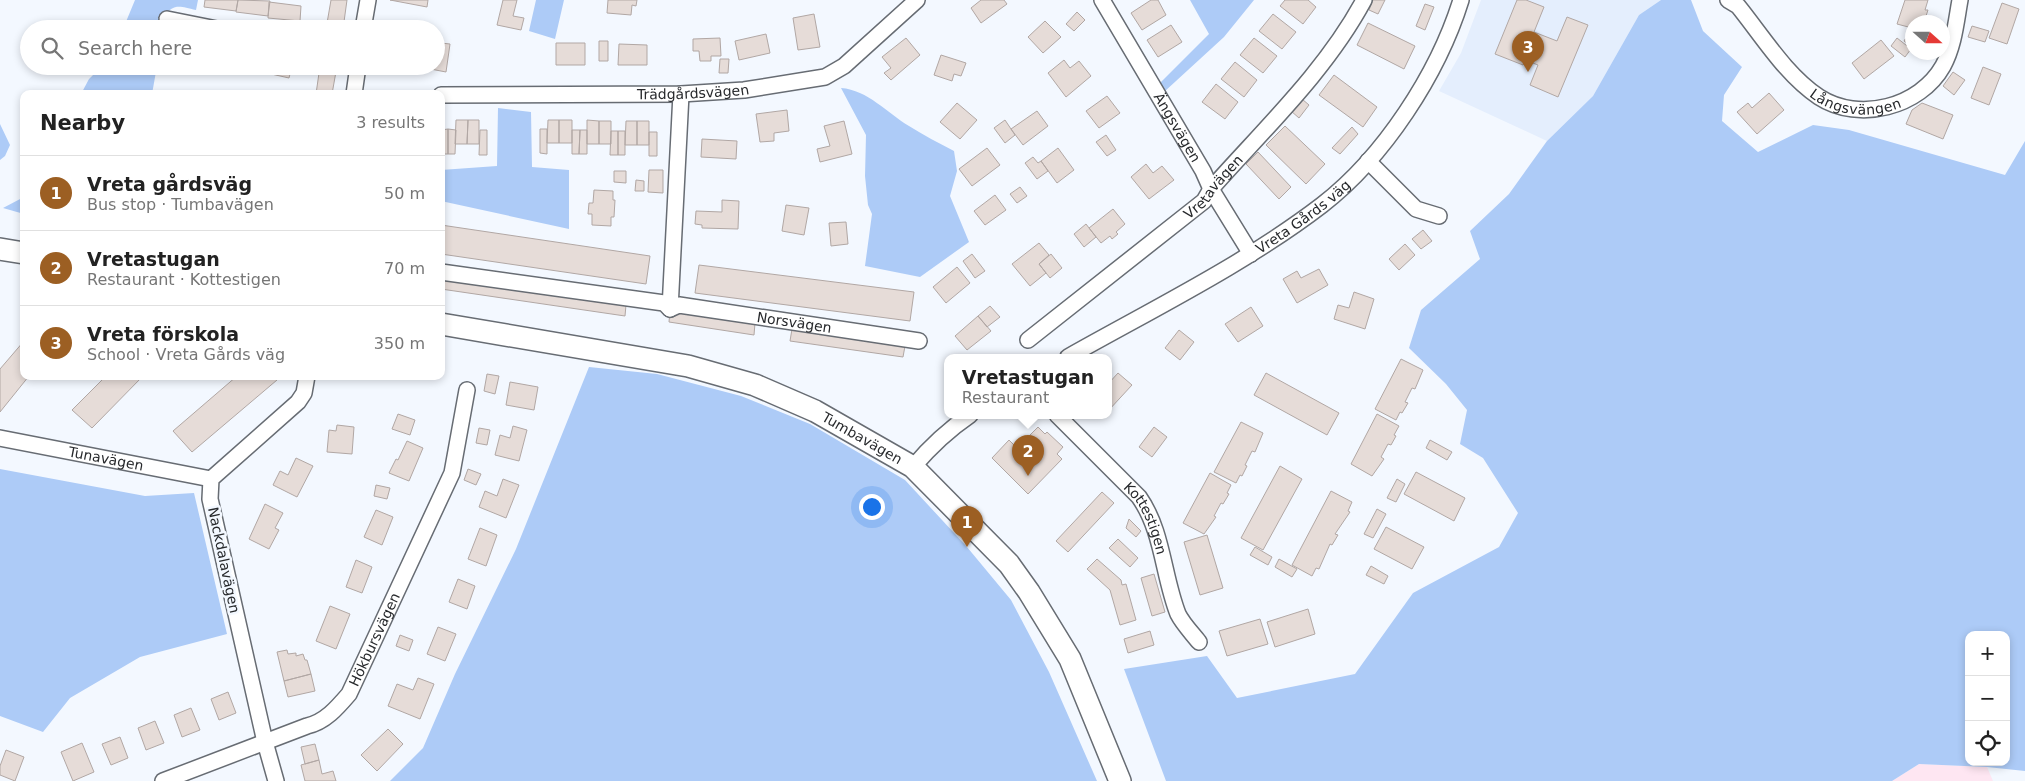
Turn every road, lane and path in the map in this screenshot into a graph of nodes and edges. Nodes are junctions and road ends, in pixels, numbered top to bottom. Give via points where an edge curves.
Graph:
1 (368, 0) edge
2 (917, 0) edge
3 (1102, 0) edge
4 (1364, 0) edge
5 (1461, 0) edge
6 (1728, 0) edge
7 (1960, 0) edge
8 (167, 19) dead end
9 (172, 20) edge
10 (365, 20) edge
11 (357, 75) edge
12 (355, 90) edge
13 (681, 94) junction
14 (445, 95) edge
15 (1368, 161) junction
16 (1211, 189) junction
17 (1439, 216) dead end
18 (0, 249) edge
19 (20, 252) edge
20 (1251, 254) junction
21 (445, 273) edge
22 (670, 309) junction
23 (445, 325) edge
24 (1028, 340) dead end
25 (919, 341) dead end
26 (1073, 354) edge
27 (306, 380) edge
28 (467, 390) dead end
29 (964, 419) edge
30 (1061, 419) edge
31 (0, 438) edge
32 (913, 467) junction
33 (211, 479) junction
34 (1198, 642) dead end
35 (265, 742) junction
36 (163, 781) edge
37 (276, 781) edge
38 (1120, 781) edge

1 - 10 street
2 - 13 street, Trädgårdsvägen via 844,66 825,77 744,90
3 - 16 street, Ängsvägen
4 - 16 street, Vretavägen via 1340,40 1311,77
5 - 15 street, Vreta Gårds väg via 1435,65 1410,107
6 - 7 street, Långsvängen via 1738,6 1792,74 1810,90 1847,108 1868,109 1888,108 1931,82 1943,67 1953,41
8 - 9 street
11 - 12 street
13 - 14 street, Trädgårdsvägen
13 - 22 street
15 - 17 street via 1416,208
15 - 20 street, Vreta Gårds väg via 1323,204
16 - 20 street, Ängsvägen
16 - 24 street, Vretavägen via 1204,201
18 - 19 main road
20 - 26 street, Vreta Gårds väg
21 - 22 street, Norsvägen via 664,303
22 - 25 street, Norsvägen via 680,305
23 - 32 main road, Tumbavägen via 688,366 755,386 815,411
27 - 33 street via 298,402
28 - 35 street, Hökbursvägen via 452,473 349,694 316,724
29 - 32 street via 929,448
30 - 34 street, Kottestigen via 1146,507 1179,615
31 - 33 street, Tunavägen
32 - 38 main road, Tumbavägen via 1004,558 1029,592 1070,659
33 - 35 street, Nackdalavägen via 210,500
35 - 36 street, Hökbursvägen
35 - 37 street, Nackdalavägen

